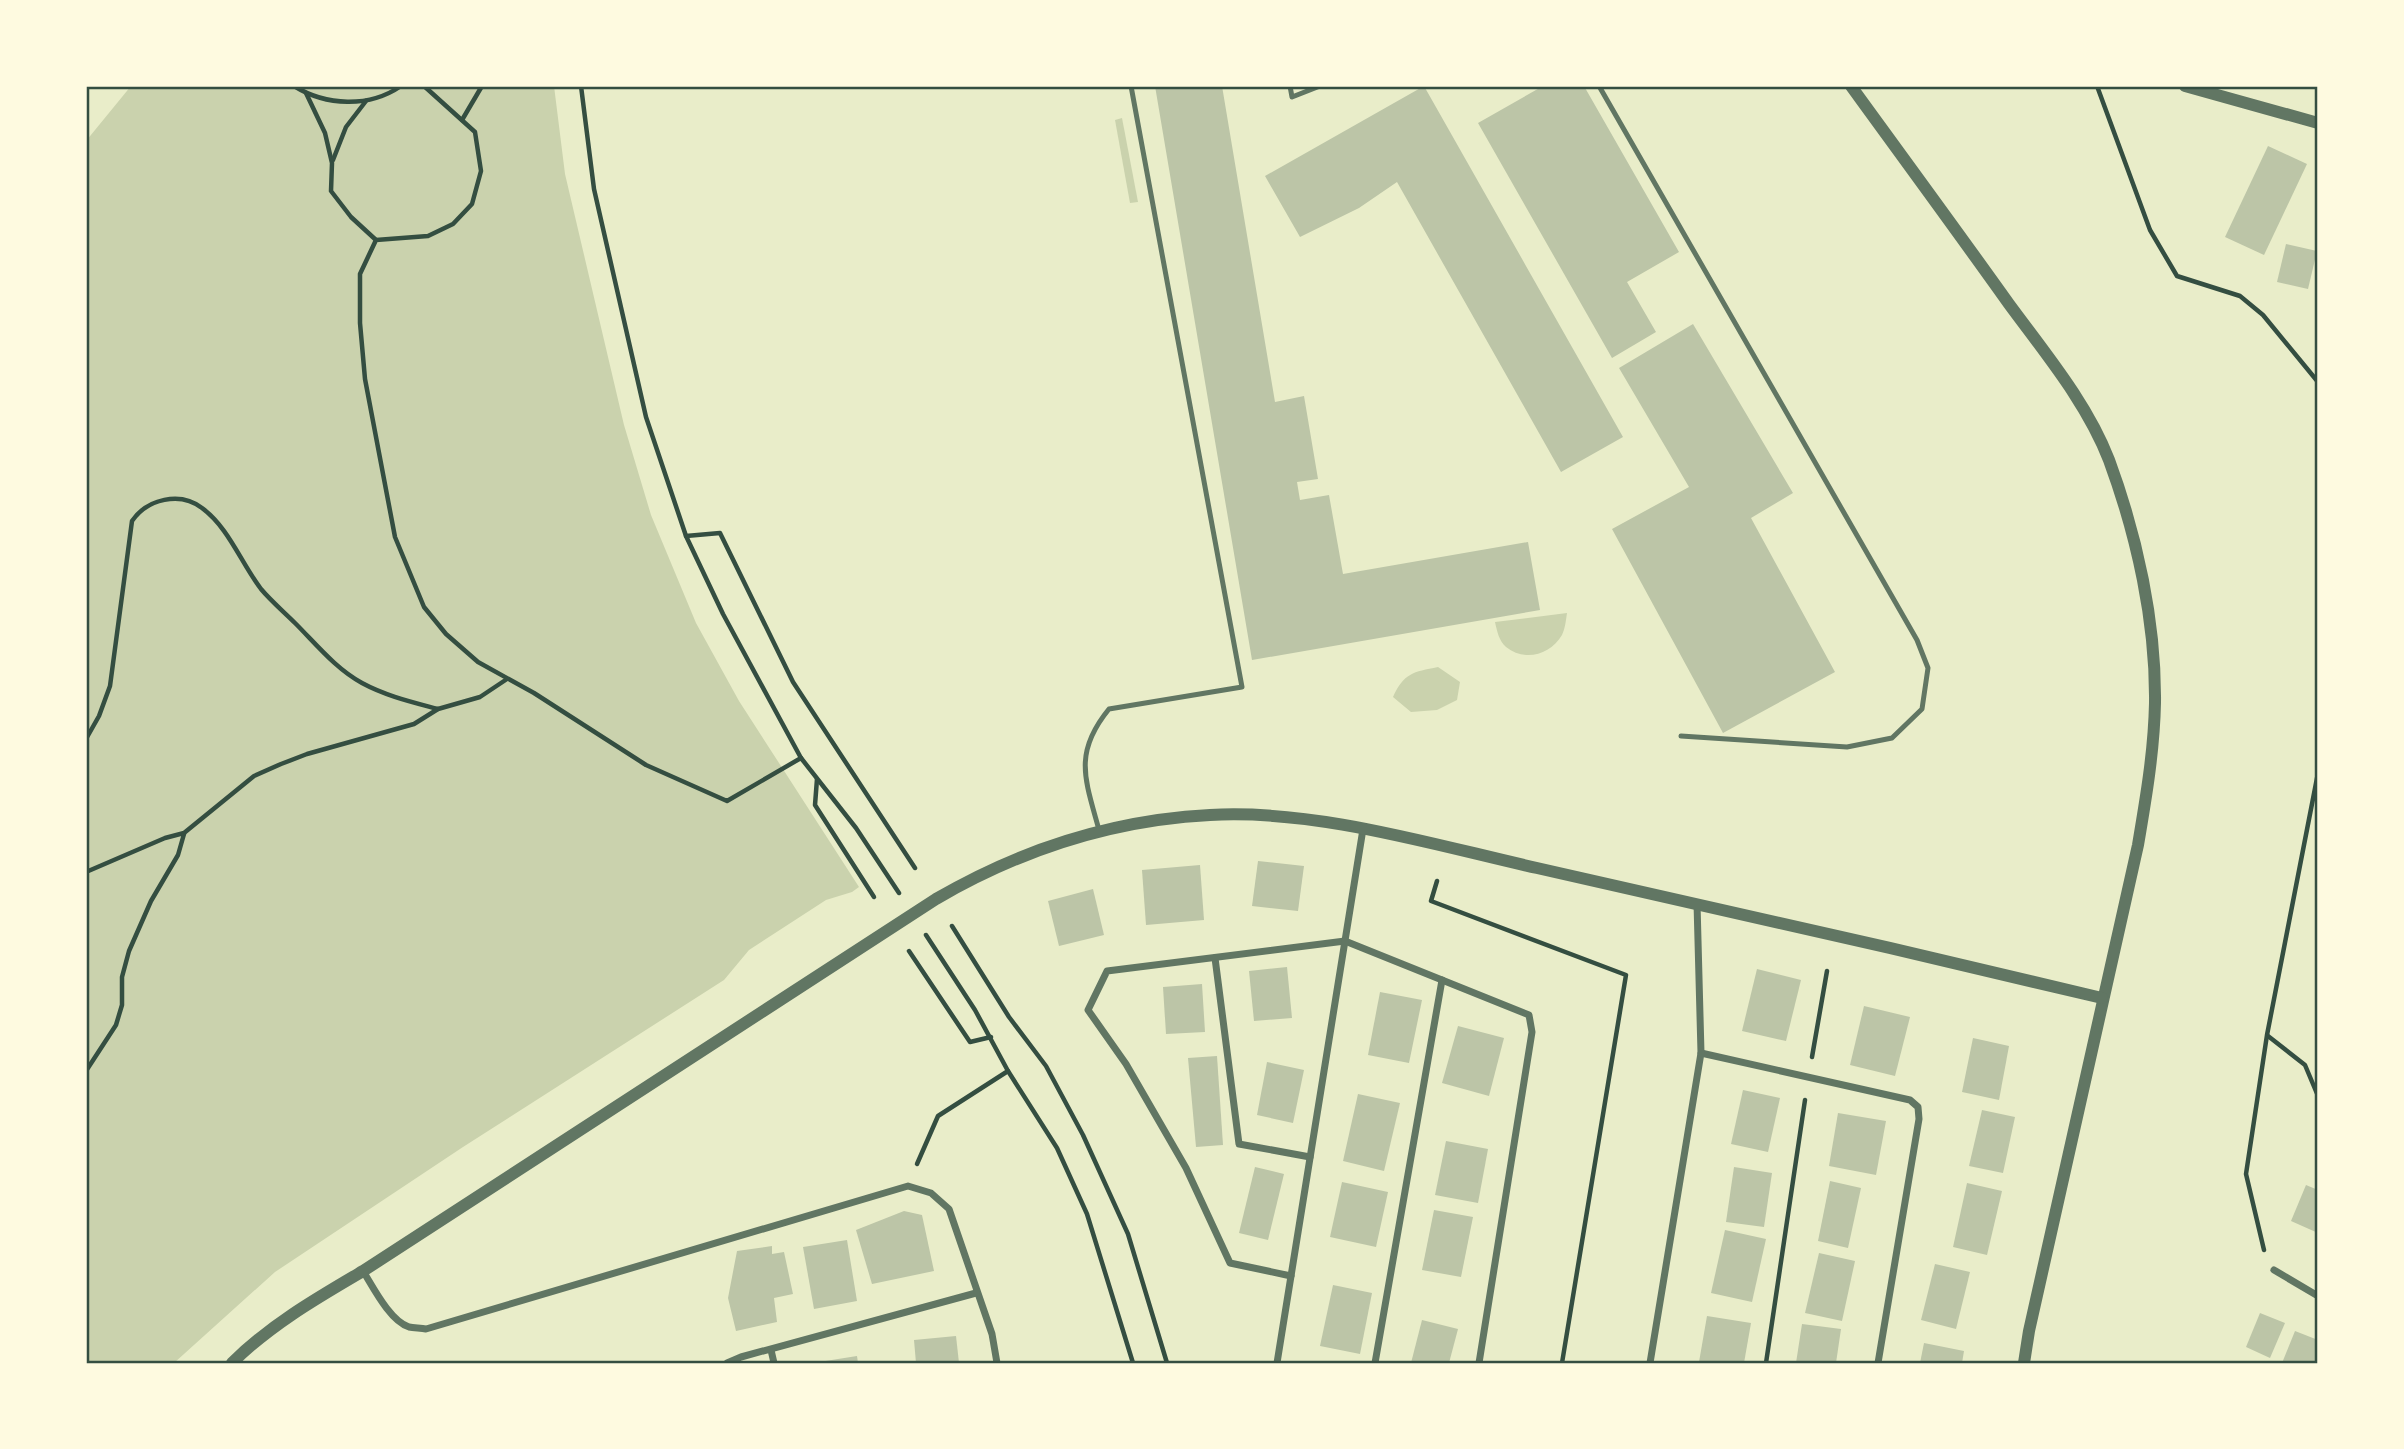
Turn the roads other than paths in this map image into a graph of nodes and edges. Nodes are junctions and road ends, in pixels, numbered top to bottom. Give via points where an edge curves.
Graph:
1 (1131, 86) edge
2 (1290, 86) edge
3 (1320, 86) edge
4 (1599, 86) edge
5 (1851, 86) edge
6 (2185, 86) edge
7 (2318, 123) edge
8 (1681, 736) dead end
9 (1363, 829) junction
10 (1099, 830) junction
11 (1697, 903) junction
12 (1345, 941) junction
13 (1215, 958) junction
14 (1442, 980) junction
15 (2102, 998) junction
16 (1701, 1053) junction
17 (1310, 1157) junction
18 (2274, 1270) road end
19 (363, 1271) junction
20 (1291, 1276) junction
21 (976, 1293) junction
22 (2318, 1296) edge
23 (771, 1350) junction
24 (232, 1363) edge
25 (727, 1363) edge
26 (774, 1363) edge
27 (997, 1363) edge
28 (1277, 1363) edge
29 (1375, 1363) edge
30 (1479, 1363) edge
31 (1650, 1363) edge
32 (1878, 1363) edge
33 (2024, 1363) edge

1 - 10 lane via 1242,687 1109,709 1094,727 1085,751 1087,786
2 - 3 lane via 1292,97
4 - 8 lane via 1917,639 1928,668 1922,709 1892,738 1847,747
5 - 15 street via 2081,408 2108,458 2137,554 2151,629 2155,703 2150,770 2138,845
6 - 7 street
9 - 10 street via 1297,818 1212,815
9 - 11 street
9 - 12 street
10 - 19 street via 1023,855 936,899
11 - 15 street
11 - 16 street
12 - 13 street
12 - 14 street
12 - 17 street
13 - 17 street via 1239,1144
13 - 20 street via 1107,971 1088,1010 1126,1064 1186,1168 1230,1263
14 - 29 street
14 - 30 street via 1529,1015 1532,1032
15 - 33 street
16 - 31 street
16 - 32 street via 1910,1100 1918,1107
17 - 20 street
18 - 22 street
19 - 21 street via 399,1321 426,1329 908,1186 931,1193 949,1209
19 - 24 street via 275,1326
20 - 28 street
21 - 23 street
21 - 27 street via 992,1334
23 - 25 street
23 - 26 street

